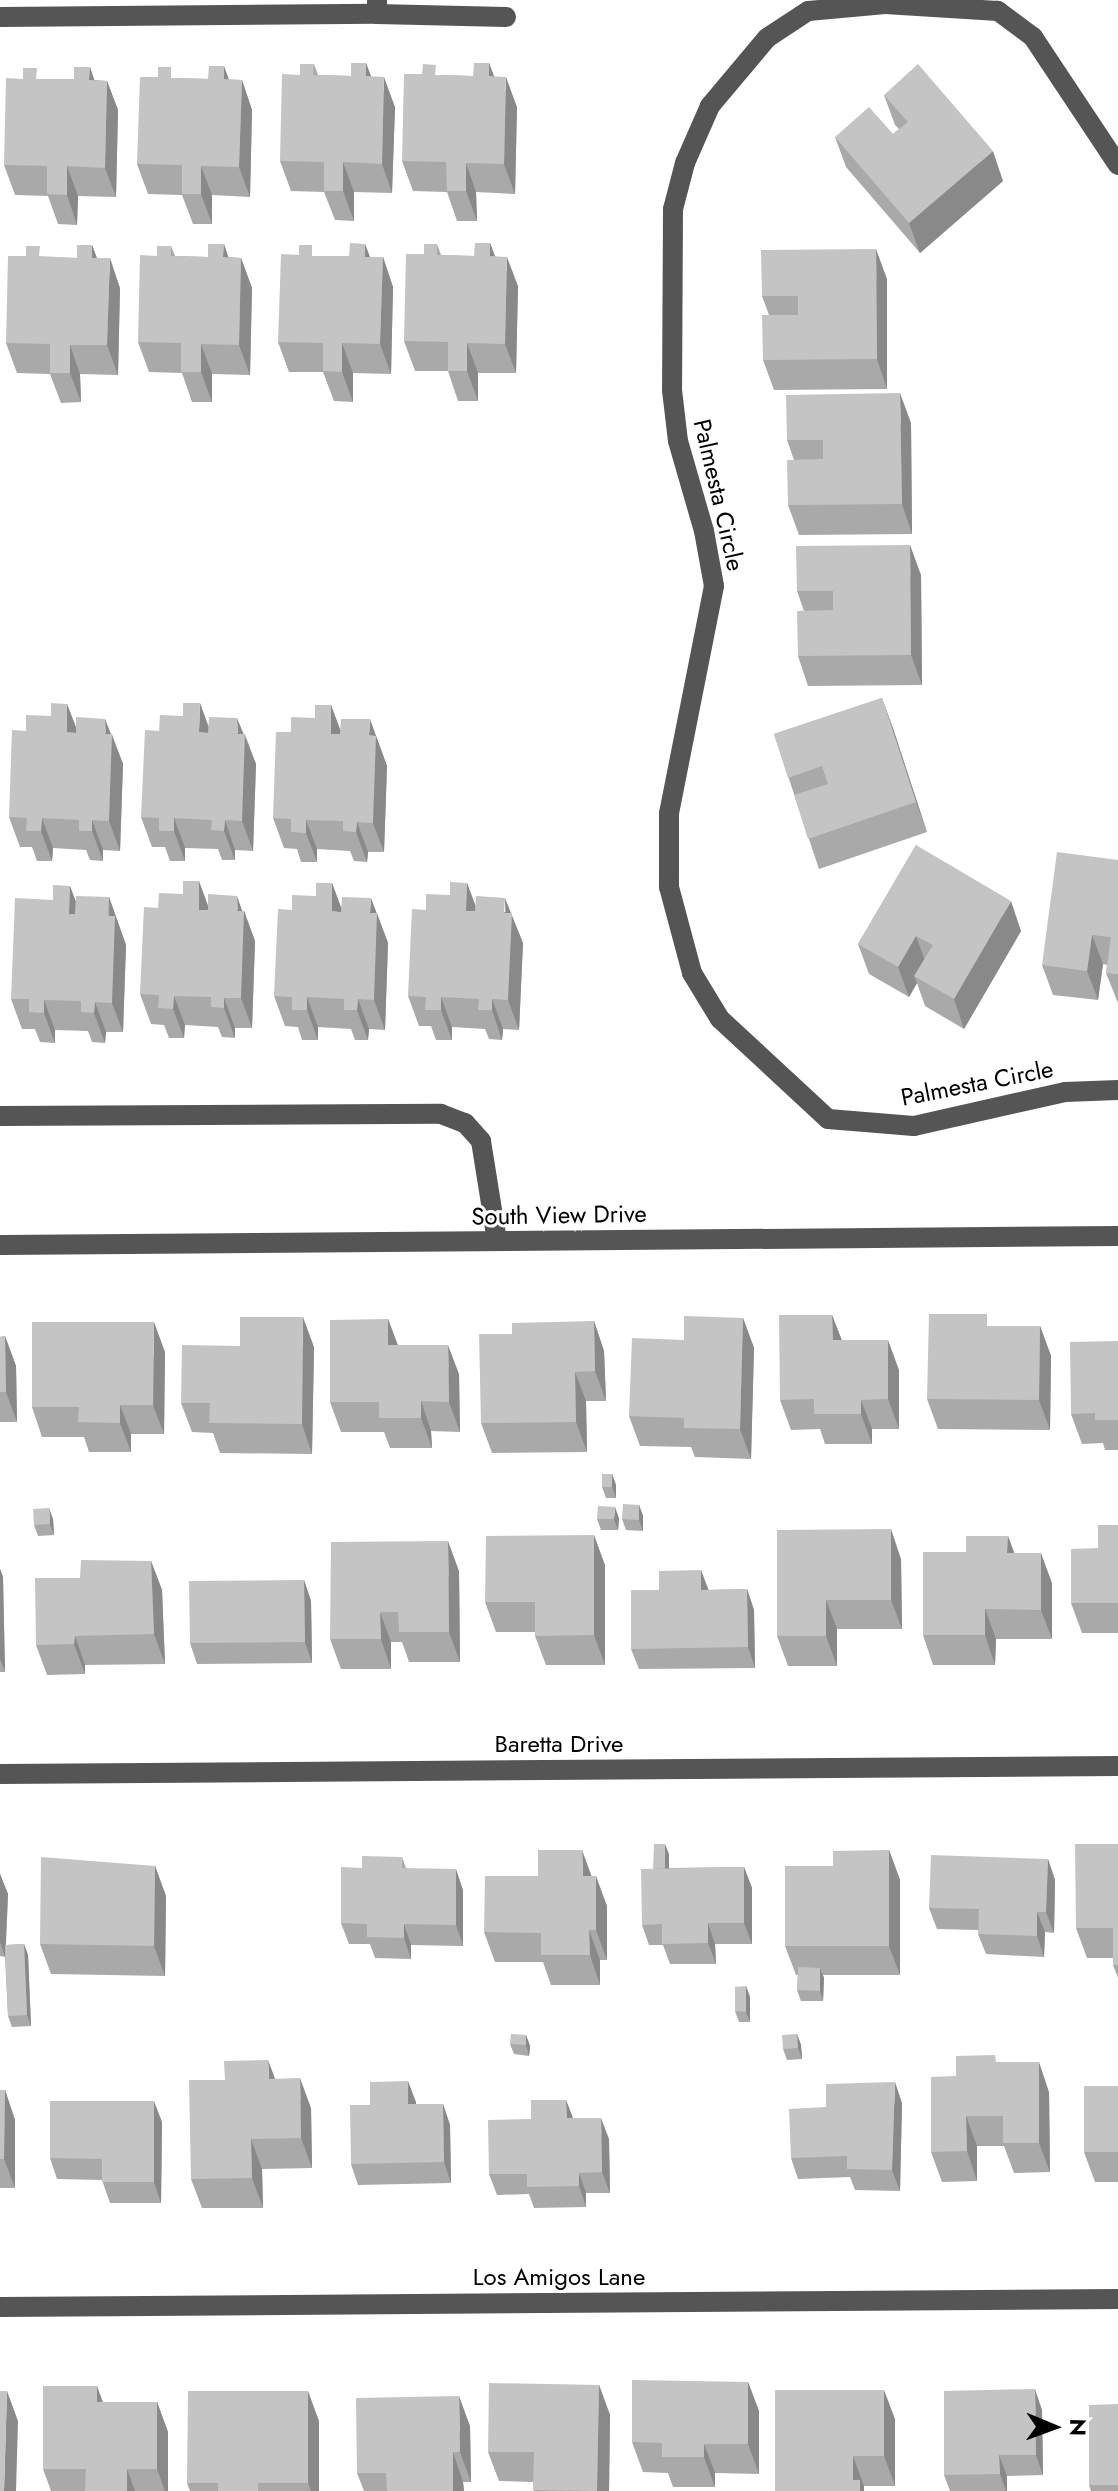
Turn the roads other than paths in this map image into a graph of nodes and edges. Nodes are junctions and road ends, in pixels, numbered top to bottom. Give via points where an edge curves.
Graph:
1 (377, 7) edge
2 (0, 17) edge
3 (506, 17) dead end
4 (1118, 165) edge
5 (1118, 1090) edge
6 (0, 1116) edge
7 (1118, 1236) edge
8 (497, 1241) junction
9 (0, 1245) edge
10 (1118, 1766) edge
11 (0, 1774) edge
12 (1118, 2299) edge
13 (0, 2307) edge

1 - 2 street
1 - 3 street
4 - 5 street, Palmesta Circle via 1033,37 998,11 885,4 808,11 767,38 710,106 685,163 673,209 672,390 678,441 714,586 669,813 669,887 692,973 713,1008 828,1119 914,1126 1065,1092
6 - 8 street via 441,1114 465,1123 481,1141
7 - 8 street, South View Drive
8 - 9 street, South View Drive
10 - 11 street, Baretta Drive
12 - 13 street, Los Amigos Lane

